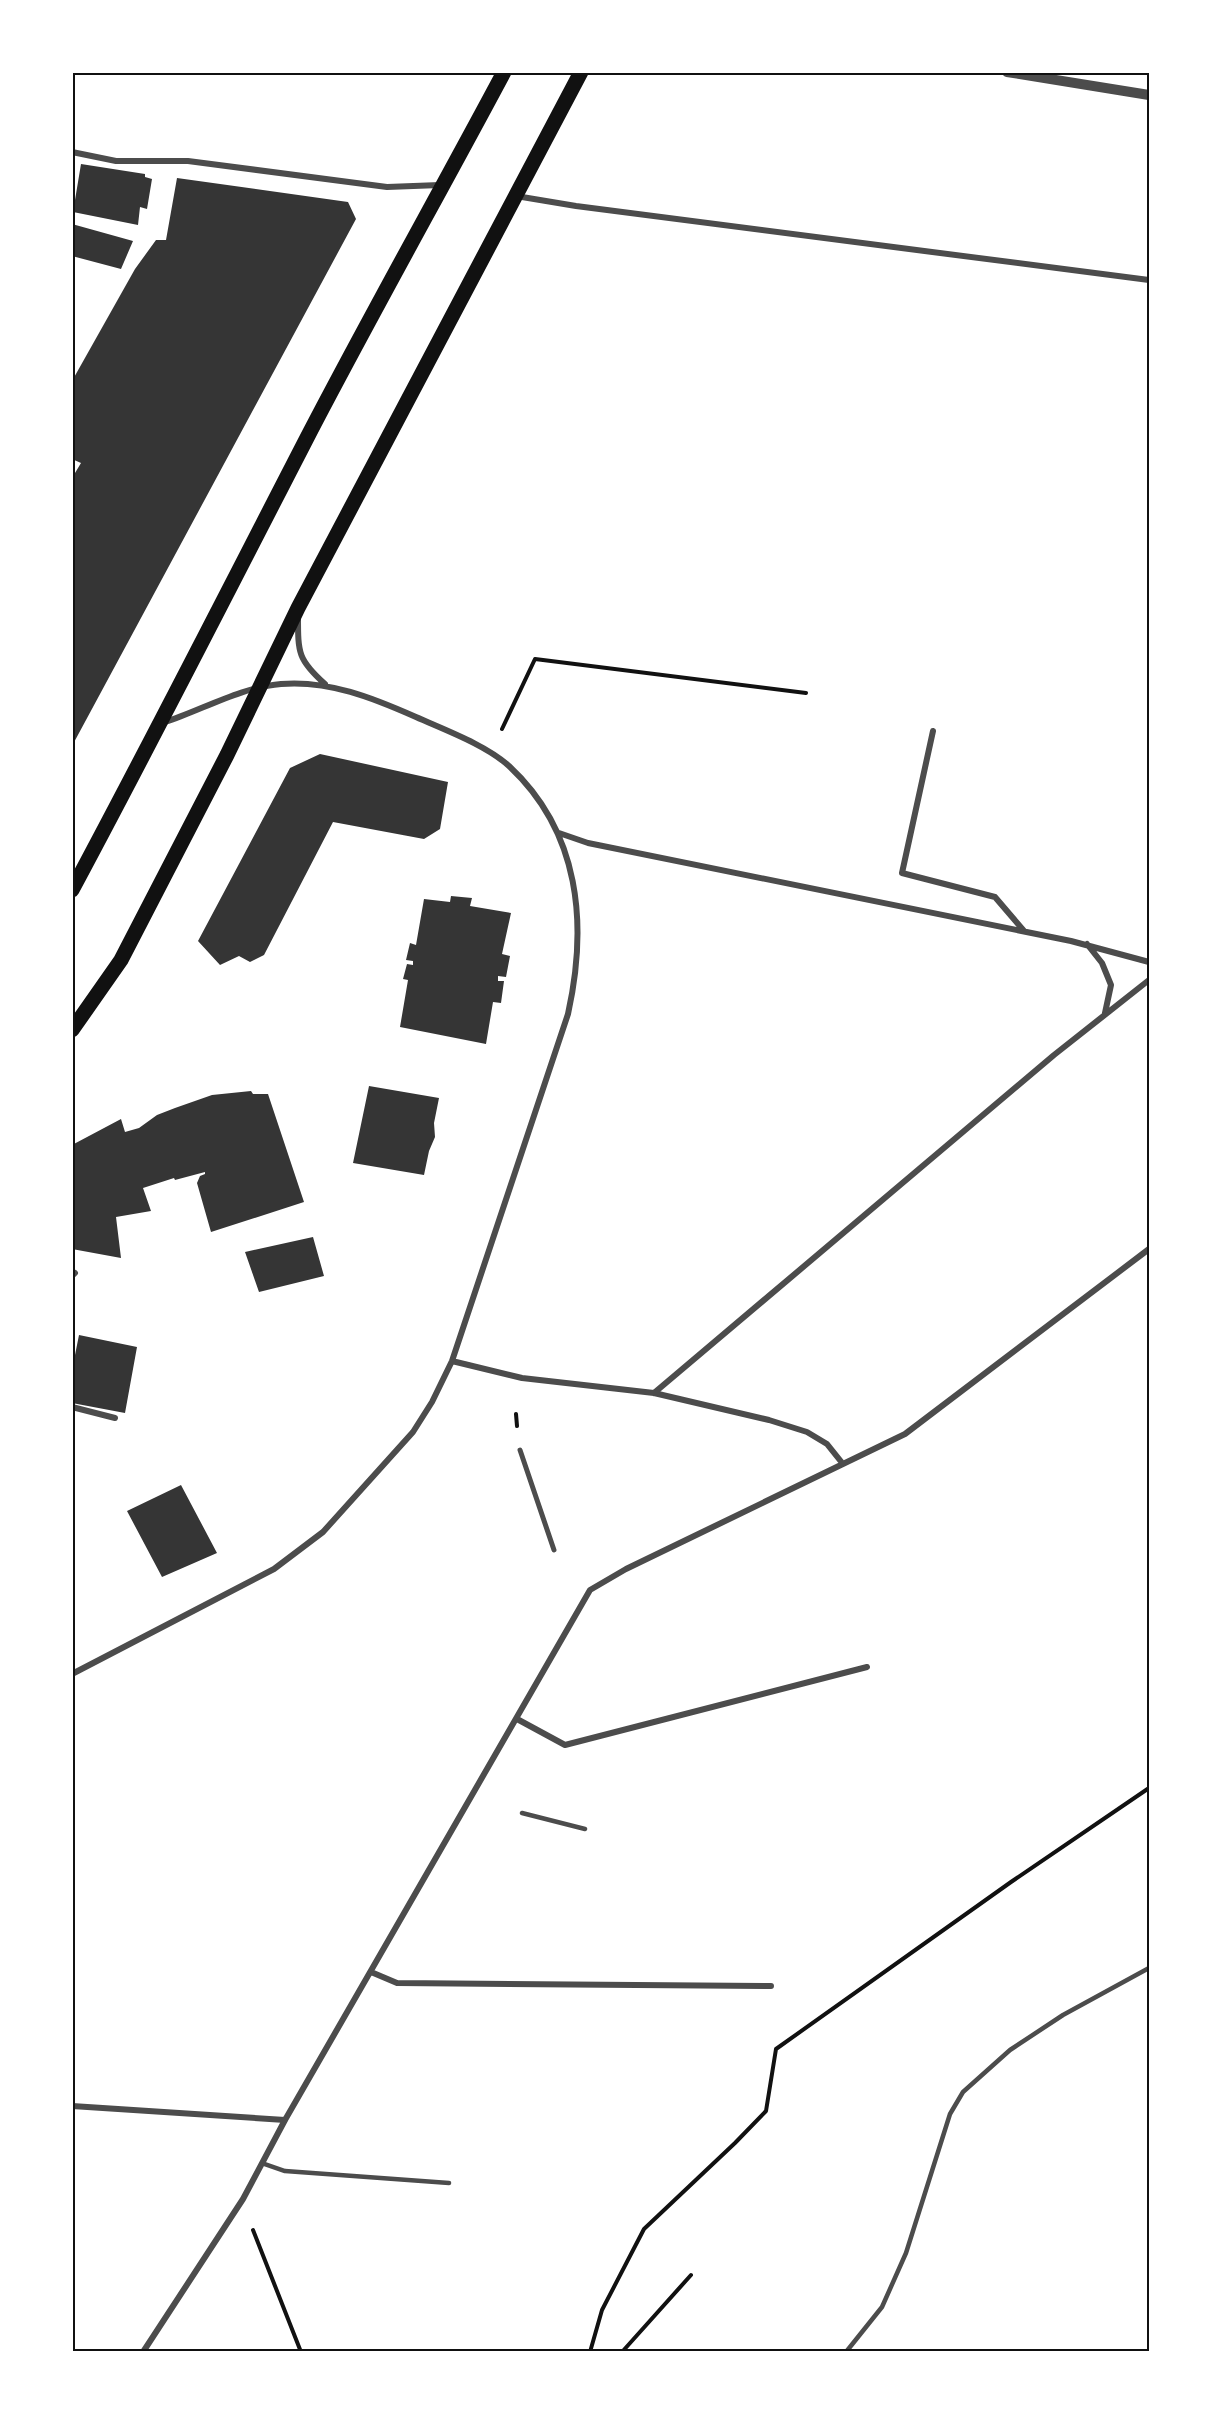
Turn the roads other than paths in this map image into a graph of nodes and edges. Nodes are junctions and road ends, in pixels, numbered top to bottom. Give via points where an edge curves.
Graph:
1 (504, 72) edge
2 (581, 72) edge
3 (1007, 72) edge
4 (1149, 94) edge
5 (72, 152) edge
6 (444, 185) junction
7 (514, 196) junction
8 (1149, 280) edge
9 (298, 608) junction
10 (326, 684) junction
11 (260, 687) junction
12 (161, 723) junction
13 (933, 731) dead end
14 (559, 833) junction
15 (72, 890) edge
16 (1025, 931) junction
17 (1087, 944) junction
18 (1149, 962) edge
19 (1149, 980) edge
20 (1105, 1014) junction
21 (72, 1030) edge
22 (1149, 1249) edge
23 (452, 1361) junction
24 (654, 1393) junction
25 (72, 1407) edge
26 (116, 1418) dead end
27 (520, 1450) dead end
28 (843, 1464) junction
29 (554, 1550) dead end
30 (867, 1667) dead end
31 (72, 1674) edge
32 (517, 1719) junction
33 (522, 1813) dead end
34 (585, 1829) dead end
35 (1149, 1968) edge
36 (371, 1972) junction
37 (771, 1986) dead end
38 (72, 2106) edge
39 (285, 2120) junction
40 (262, 2163) junction
41 (449, 2183) dead end
42 (143, 2352) edge
43 (846, 2352) edge

1 - 6 main road
2 - 7 main road
3 - 4 street
5 - 6 street via 117,161 188,161 387,187
6 - 12 main road
7 - 8 street
7 - 9 main road
9 - 10 street via 299,653 306,667
9 - 11 main road
10 - 11 street
10 - 14 street via 390,706 490,753 508,765 535,796
11 - 12 street
11 - 21 main road via 121,960
12 - 15 main road
13 - 16 street via 902,873 995,897
14 - 16 street via 588,843
14 - 23 street via 577,905 576,979 568,1014
16 - 17 street
17 - 18 street
17 - 20 street via 1102,963 1111,985
19 - 20 street
20 - 24 street
22 - 28 street via 905,1434
23 - 24 street via 522,1378
23 - 31 street via 413,1432 323,1532 274,1569
24 - 28 street via 807,1432 827,1444
25 - 26 street
27 - 29 street
28 - 32 street via 590,1590
30 - 32 street via 565,1744
32 - 36 street
33 - 34 lane
35 - 43 lane via 1063,2015 1010,2050 963,2092 950,2114 906,2253 887,2296
36 - 37 street via 397,1983
36 - 39 street
38 - 39 street
39 - 40 street
40 - 41 lane via 285,2170
40 - 42 street via 243,2199

